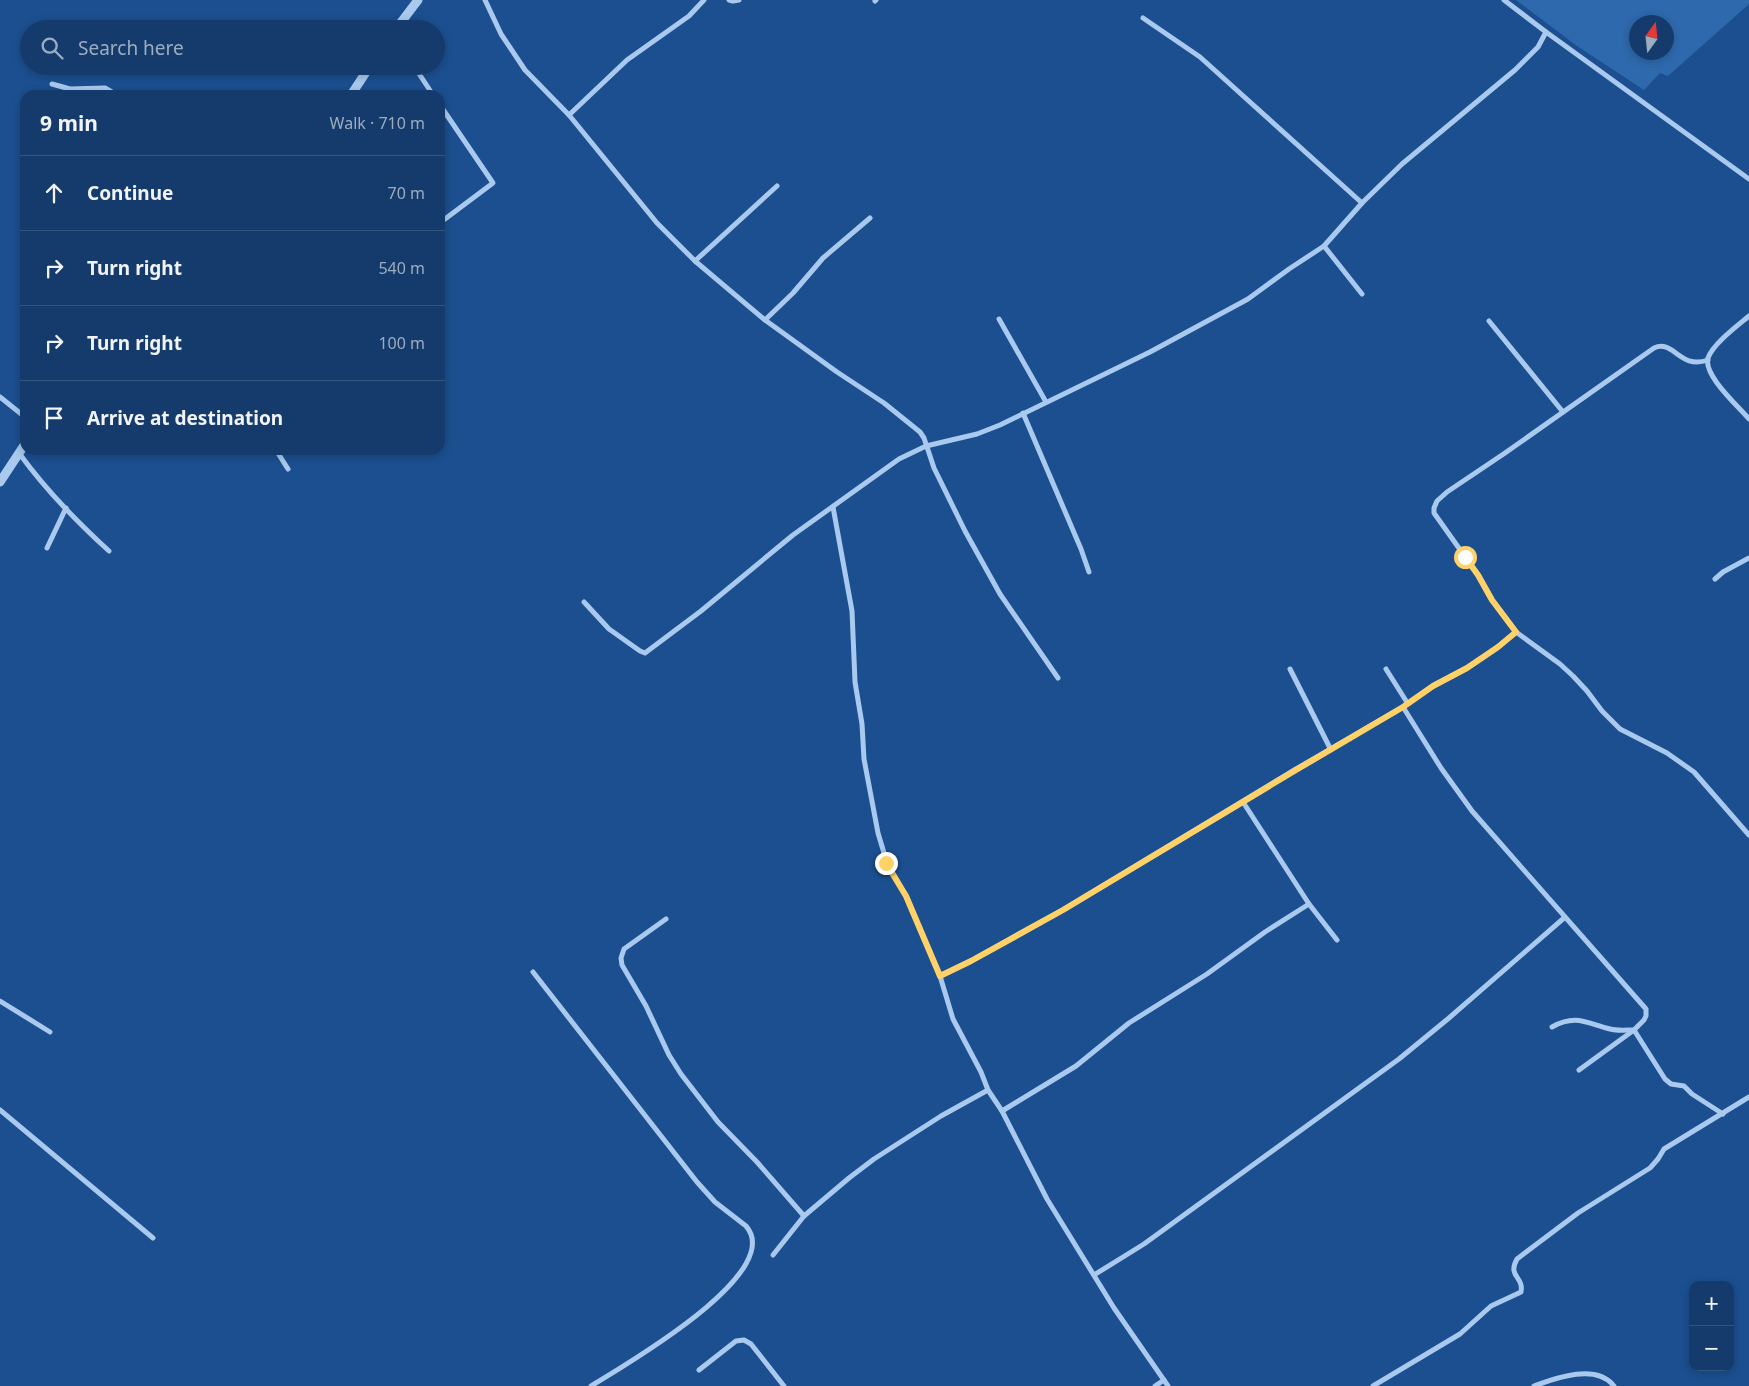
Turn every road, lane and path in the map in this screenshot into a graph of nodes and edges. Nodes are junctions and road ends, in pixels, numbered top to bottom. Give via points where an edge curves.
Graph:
1 (418, 0) edge
2 (485, 0) edge
3 (704, 0) edge
4 (729, 0) edge
5 (739, 0) edge
6 (1504, 0) edge
7 (1142, 18) dead end
8 (403, 20) edge
9 (1546, 32) junction
10 (364, 75) edge
11 (420, 75) edge
12 (52, 84) dead end
13 (108, 90) edge
14 (354, 90) edge
15 (430, 90) edge
16 (445, 112) edge
17 (569, 115) junction
18 (1749, 179) edge
19 (777, 186) dead end
20 (1362, 203) junction
21 (870, 218) dead end
22 (445, 219) dead end
23 (1324, 246) junction
24 (695, 262) junction
25 (1362, 294) dead end
26 (1749, 316) edge
27 (999, 319) dead end
28 (765, 320) junction
29 (1489, 321) dead end
30 (1708, 360) junction
31 (0, 397) edge
32 (1046, 402) junction
33 (1563, 412) junction
34 (20, 413) edge
35 (1023, 414) junction
36 (1749, 418) edge
37 (926, 446) junction
38 (19, 453) edge
39 (20, 455) edge
40 (279, 455) edge
41 (288, 469) dead end
42 (0, 482) edge
43 (833, 507) junction
44 (66, 508) junction
45 (47, 548) dead end
46 (109, 550) dead end
47 (1749, 558) edge
48 (1088, 572) dead end
49 (1715, 579) dead end
50 (584, 602) dead end
51 (1516, 632) junction
52 (1290, 669) dead end
53 (1386, 669) dead end
54 (1058, 678) dead end
55 (1406, 706) junction
56 (1331, 750) junction
57 (1243, 802) junction
58 (1749, 834) edge
59 (1309, 904) junction
60 (1564, 918) junction
61 (666, 920) dead end
62 (1338, 940) dead end
63 (533, 972) dead end
64 (940, 976) junction
65 (0, 1001) edge
66 (1552, 1027) dead end
67 (1634, 1030) junction
68 (50, 1032) dead end
69 (1579, 1070) dead end
70 (988, 1090) junction
71 (1749, 1097) edge
72 (0, 1110) edge
73 (1002, 1112) junction
74 (1722, 1114) junction
75 (804, 1216) junction
76 (153, 1238) dead end
77 (773, 1255) dead end
78 (1094, 1275) junction
79 (699, 1370) dead end
80 (1164, 1380) junction
81 (591, 1386) edge
82 (784, 1386) edge
83 (1155, 1386) edge
84 (1168, 1386) edge
85 (1374, 1386) edge
86 (1534, 1386) edge
87 (1614, 1386) edge

1 - 8 street
2 - 17 street via 501,34 525,70
3 - 17 street via 689,16 627,60
4 - 5 street
6 - 9 street
7 - 20 street via 1200,57
9 - 18 street
9 - 20 street via 1538,47 1515,70
10 - 14 street
11 - 15 street
12 - 13 street
16 - 22 street via 493,183
17 - 24 street via 657,223
19 - 24 street
20 - 23 street
21 - 28 street via 823,258 794,293
23 - 25 street
23 - 32 street via 1248,299 1150,352
24 - 28 street
26 - 30 street via 1720,342
27 - 32 street
28 - 37 street via 884,403 920,432
29 - 33 street
30 - 33 street via 1684,360 1660,345
30 - 36 street via 1714,379
31 - 34 street
32 - 35 street
33 - 51 street via 1447,492 1434,508 1441,524
35 - 37 street via 976,434
35 - 48 street
37 - 43 street via 899,459
37 - 54 street via 953,508 1000,594
38 - 42 street
39 - 44 street
40 - 41 street
43 - 50 street via 644,653 609,629
43 - 64 street via 852,611 864,759 878,833 886,863 906,896
44 - 45 street
44 - 46 street
47 - 49 street
51 - 55 street via 1467,668 1433,686
51 - 58 street via 1573,676 1620,729 1659,748 1694,772
52 - 56 street
53 - 55 street
55 - 56 street
55 - 60 street via 1441,768 1472,810
56 - 57 street
57 - 59 street
57 - 64 street via 1063,910
59 - 62 street
59 - 73 street via 1129,1023 1076,1066
60 - 67 street via 1646,1009 1644,1020
60 - 78 street via 1399,1059 1144,1244
61 - 75 street via 624,949 622,965 681,1074 718,1122 758,1162
63 - 81 street via 697,1182 746,1226 752,1237 744,1265 718,1299 654,1346
64 - 70 street via 954,1019
65 - 68 street
66 - 67 street via 1569,1020 1581,1020 1611,1030
67 - 69 street
67 - 74 street via 1665,1079 1671,1084 1684,1086
70 - 73 street
70 - 75 street via 874,1159
71 - 74 street
72 - 76 street
73 - 78 street via 1047,1199
74 - 85 street via 1664,1149 1650,1168 1578,1213 1517,1259 1513,1266 1522,1286 1521,1292 1491,1306 1460,1334
75 - 77 street
78 - 80 street
79 - 82 street via 733,1342 744,1340 751,1344
80 - 83 street
80 - 84 street
86 - 87 street via 1578,1374 1600,1376

